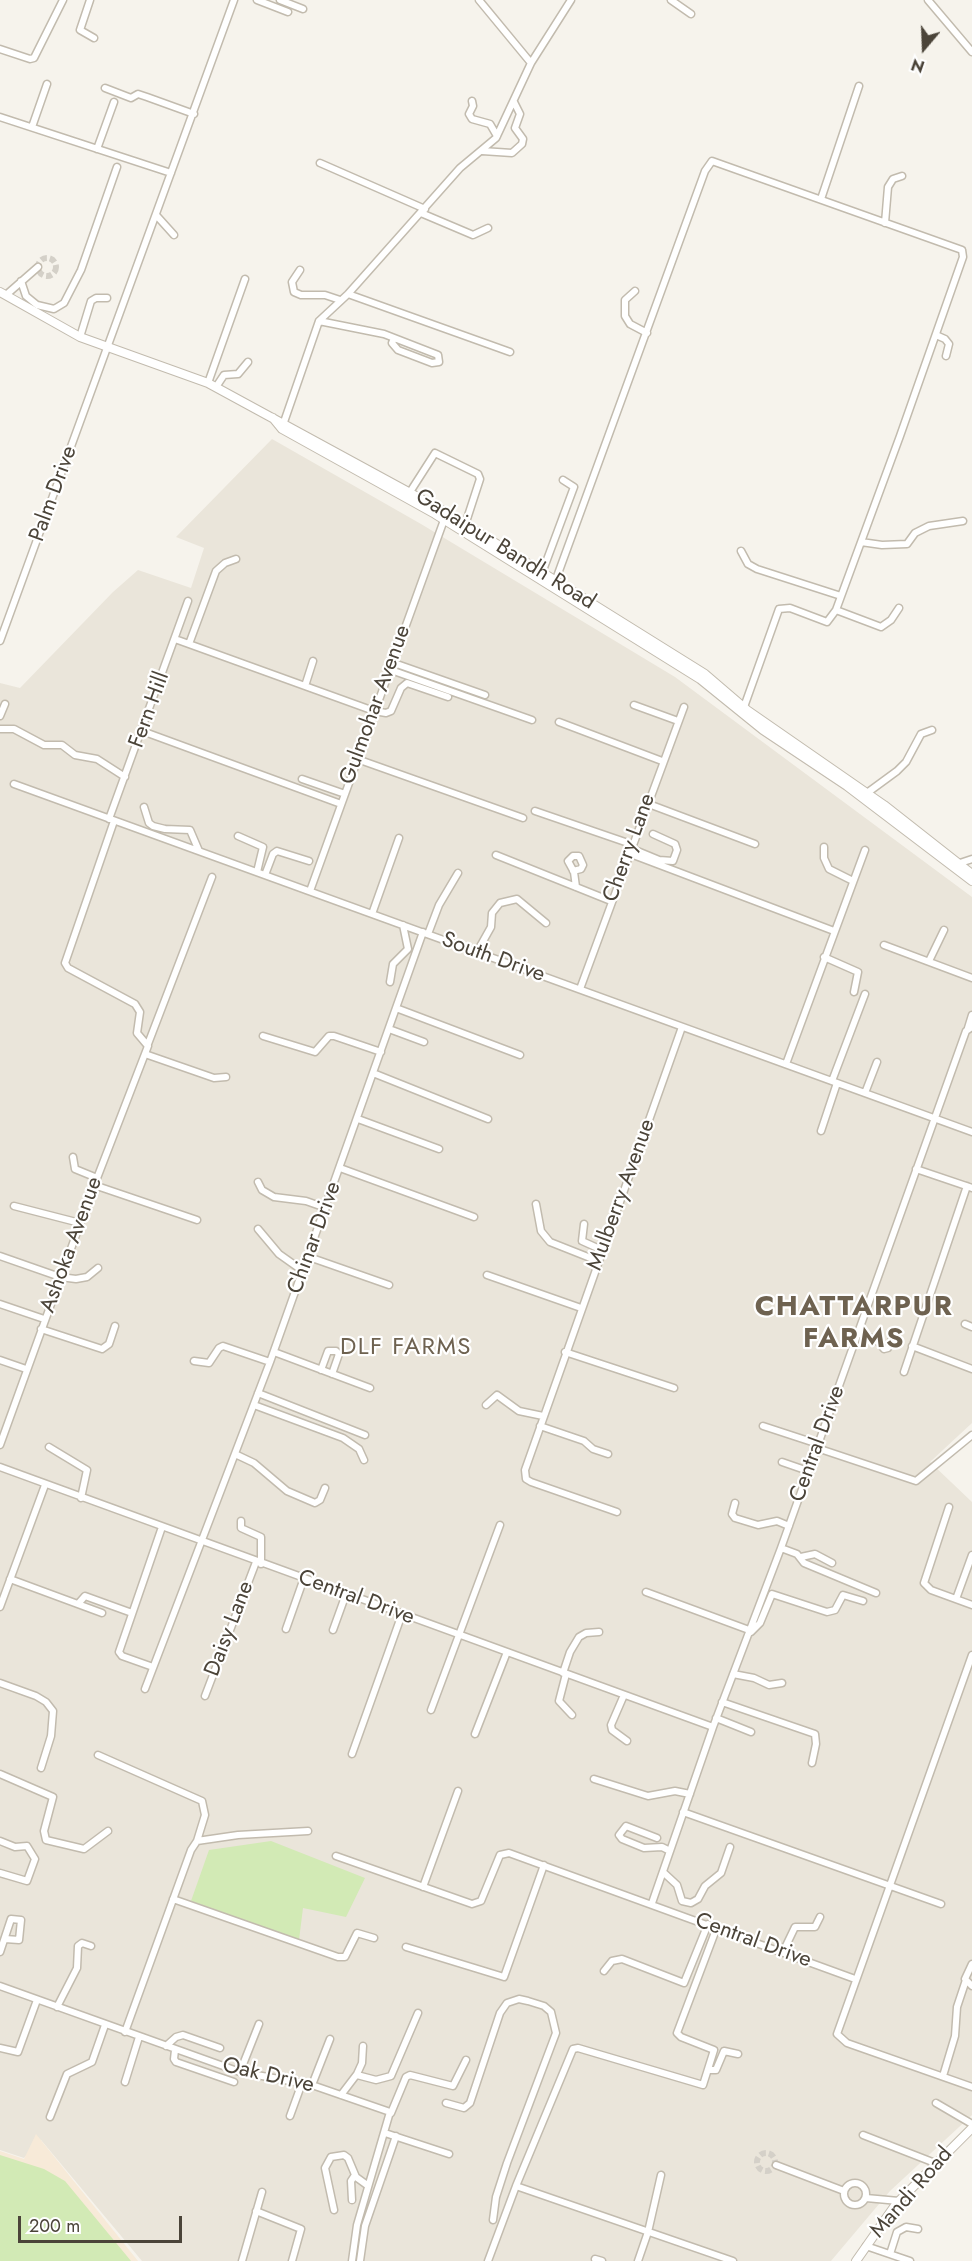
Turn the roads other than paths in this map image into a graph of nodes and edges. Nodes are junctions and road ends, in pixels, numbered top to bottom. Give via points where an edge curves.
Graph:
1 (63, 0) edge
2 (90, 0) edge
3 (234, 0) edge
4 (257, 0) edge
5 (280, 0) edge
6 (479, 0) edge
7 (571, 0) edge
8 (672, 0) edge
9 (928, 0) edge
10 (303, 9) dead end
11 (288, 12) dead end
12 (691, 14) dead end
13 (94, 38) dead end
14 (0, 49) edge
15 (972, 52) edge
16 (531, 63) junction
17 (47, 84) dead end
18 (859, 86) dead end
19 (105, 88) dead end
20 (472, 101) dead end
21 (114, 102) dead end
22 (514, 102) junction
23 (194, 114) junction
24 (0, 117) edge
25 (32, 127) junction
26 (497, 136) junction
27 (97, 149) junction
28 (482, 151) junction
29 (320, 163) dead end
30 (117, 166) dead end
31 (171, 173) junction
32 (902, 176) dead end
33 (821, 199) junction
34 (423, 211) junction
35 (156, 214) junction
36 (885, 222) junction
37 (488, 228) dead end
38 (174, 234) dead end
39 (38, 267) dead end
40 (300, 270) dead end
41 (245, 279) dead end
42 (21, 281) junction
43 (635, 291) dead end
44 (3, 294) edge
45 (348, 294) junction
46 (107, 298) dead end
47 (340, 300) junction
48 (319, 321) junction
49 (646, 333) junction
50 (936, 335) junction
51 (80, 337) junction
52 (394, 338) junction
53 (108, 347) junction
54 (510, 351) dead end
55 (946, 356) dead end
56 (248, 362) dead end
57 (212, 385) junction
58 (273, 418) junction
59 (284, 422) junction
60 (563, 480) dead end
61 (410, 492) junction
62 (444, 520) junction
63 (963, 521) dead end
64 (465, 525) junction
65 (861, 542) junction
66 (741, 551) dead end
67 (236, 559) dead end
68 (542, 573) junction
69 (555, 582) junction
70 (841, 596) junction
71 (188, 601) dead end
72 (899, 608) dead end
73 (836, 610) junction
74 (176, 639) junction
75 (0, 641) edge
76 (189, 644) junction
77 (313, 661) dead end
78 (390, 665) junction
79 (305, 686) junction
80 (486, 695) dead end
81 (448, 697) dead end
82 (5, 704) dead end
83 (634, 705) dead end
84 (684, 707) dead end
85 (746, 709) junction
86 (374, 711) junction
87 (0, 716) edge
88 (532, 720) dead end
89 (678, 720) junction
90 (559, 722) dead end
91 (0, 729) edge
92 (932, 730) dead end
93 (142, 731) junction
94 (357, 759) junction
95 (662, 761) junction
96 (125, 777) junction
97 (302, 779) dead end
98 (14, 784) dead end
99 (867, 793) junction
100 (345, 794) junction
101 (646, 803) junction
102 (341, 804) junction
103 (144, 807) dead end
104 (535, 811) dead end
105 (523, 818) dead end
106 (112, 820) junction
107 (653, 834) dead end
108 (238, 836) dead end
109 (399, 838) dead end
110 (755, 844) dead end
111 (824, 847) dead end
112 (629, 849) junction
113 (865, 850) dead end
114 (199, 851) junction
115 (496, 855) dead end
116 (972, 859) edge
117 (309, 861) dead end
118 (960, 863) junction
119 (573, 871) dead end
120 (256, 872) junction
121 (458, 873) dead end
122 (972, 874) edge
123 (265, 875) junction
124 (212, 877) dead end
125 (853, 881) junction
126 (972, 881) edge
127 (576, 887) junction
128 (310, 891) junction
129 (611, 901) junction
130 (372, 914) junction
131 (546, 922) dead end
132 (403, 925) junction
133 (944, 930) dead end
134 (834, 931) junction
135 (426, 933) junction
136 (884, 945) dead end
137 (477, 952) junction
138 (824, 957) junction
139 (929, 961) junction
140 (972, 978) edge
141 (390, 982) dead end
142 (580, 989) junction
143 (854, 992) dead end
144 (865, 994) dead end
145 (396, 1008) junction
146 (972, 1015) edge
147 (682, 1027) junction
148 (970, 1028) edge
149 (389, 1029) junction
150 (263, 1036) dead end
151 (424, 1042) dead end
152 (148, 1045) junction
153 (381, 1052) junction
154 (145, 1054) junction
155 (520, 1055) dead end
156 (877, 1062) dead end
157 (786, 1064) junction
158 (373, 1073) junction
159 (226, 1077) dead end
160 (835, 1082) junction
161 (865, 1093) junction
162 (358, 1119) junction
163 (488, 1119) dead end
164 (935, 1119) junction
165 (821, 1131) dead end
166 (972, 1132) edge
167 (439, 1149) dead end
168 (73, 1157) dead end
169 (340, 1168) junction
170 (916, 1169) junction
171 (95, 1181) junction
172 (258, 1182) dead end
173 (969, 1187) edge
174 (536, 1204) dead end
175 (14, 1206) dead end
176 (326, 1208) junction
177 (474, 1217) dead end
178 (197, 1220) dead end
179 (80, 1223) junction
180 (584, 1224) dead end
181 (258, 1229) dead end
182 (602, 1250) junction
183 (0, 1256) edge
184 (309, 1257) junction
185 (598, 1261) junction
186 (98, 1268) dead end
187 (303, 1271) junction
188 (487, 1275) dead end
189 (60, 1277) junction
190 (389, 1285) dead end
191 (0, 1304) edge
192 (581, 1308) junction
193 (45, 1319) junction
194 (116, 1326) dead end
195 (41, 1329) junction
196 (858, 1333) junction
197 (892, 1339) dead end
198 (912, 1346) junction
199 (274, 1352) junction
200 (566, 1352) junction
201 (0, 1360) edge
202 (194, 1361) dead end
203 (270, 1362) junction
204 (26, 1369) junction
205 (972, 1369) edge
206 (321, 1370) junction
207 (904, 1372) dead end
208 (332, 1374) junction
209 (370, 1388) dead end
210 (674, 1388) dead end
211 (258, 1393) junction
212 (254, 1404) junction
213 (486, 1405) dead end
214 (543, 1416) junction
215 (540, 1426) junction
216 (763, 1426) dead end
217 (365, 1434) dead end
218 (972, 1435) edge
219 (0, 1445) edge
220 (817, 1446) junction
221 (49, 1447) dead end
222 (235, 1454) junction
223 (608, 1455) dead end
224 (364, 1460) dead end
225 (782, 1462) dead end
226 (0, 1467) edge
227 (808, 1471) junction
228 (45, 1485) junction
229 (325, 1488) dead end
230 (81, 1498) junction
231 (735, 1503) dead end
232 (950, 1507) dead end
233 (617, 1512) dead end
234 (241, 1521) dead end
235 (500, 1525) dead end
236 (789, 1526) junction
237 (162, 1527) junction
238 (200, 1541) junction
239 (781, 1548) junction
240 (972, 1555) edge
241 (801, 1557) junction
242 (258, 1563) junction
243 (832, 1563) dead end
244 (304, 1578) junction
245 (10, 1579) junction
246 (646, 1592) dead end
247 (876, 1593) dead end
248 (346, 1594) junction
249 (956, 1599) junction
250 (863, 1601) dead end
251 (78, 1604) junction
252 (972, 1605) edge
253 (0, 1607) edge
254 (102, 1613) dead end
255 (132, 1613) junction
256 (402, 1614) junction
257 (286, 1629) dead end
258 (333, 1630) dead end
259 (749, 1630) junction
260 (599, 1632) dead end
261 (460, 1635) junction
262 (745, 1641) junction
263 (507, 1652) junction
264 (972, 1654) edge
265 (153, 1667) junction
266 (565, 1673) junction
267 (733, 1674) junction
268 (0, 1683) edge
269 (782, 1683) dead end
270 (145, 1689) dead end
271 (624, 1695) junction
272 (205, 1696) dead end
273 (722, 1702) junction
274 (431, 1710) dead end
275 (572, 1715) dead end
276 (716, 1718) junction
277 (713, 1727) junction
278 (751, 1732) dead end
279 (475, 1734) dead end
280 (627, 1741) dead end
281 (352, 1754) dead end
282 (98, 1755) dead end
283 (812, 1763) dead end
284 (41, 1768) dead end
285 (0, 1774) edge
286 (594, 1779) dead end
287 (458, 1791) dead end
288 (690, 1794) junction
289 (683, 1812) junction
290 (108, 1831) dead end
291 (308, 1831) dead end
292 (657, 1838) dead end
293 (0, 1841) edge
294 (197, 1842) junction
295 (729, 1847) dead end
296 (670, 1851) junction
297 (336, 1856) dead end
298 (544, 1865) junction
299 (663, 1872) junction
300 (0, 1873) edge
301 (888, 1886) junction
302 (423, 1887) junction
303 (173, 1899) junction
304 (652, 1903) junction
305 (941, 1904) dead end
306 (820, 1917) dead end
307 (708, 1924) junction
308 (717, 1927) junction
309 (374, 1938) dead end
310 (5, 1939) dead end
311 (92, 1946) dead end
312 (406, 1947) dead end
313 (0, 1952) edge
314 (783, 1952) junction
315 (972, 1964) edge
316 (604, 1971) dead end
317 (855, 1979) junction
318 (966, 1980) junction
319 (0, 1986) edge
320 (972, 1986) edge
321 (37, 2000) junction
322 (57, 2007) junction
323 (418, 2013) dead end
324 (259, 2024) dead end
325 (105, 2025) junction
326 (125, 2032) junction
327 (139, 2037) junction
328 (330, 2039) dead end
329 (166, 2046) junction
330 (363, 2046) dead end
331 (0, 2048) edge
332 (220, 2048) dead end
333 (175, 2050) junction
334 (738, 2054) dead end
335 (466, 2060) dead end
336 (708, 2070) junction
337 (240, 2072) junction
338 (357, 2075) junction
339 (943, 2076) junction
340 (125, 2082) dead end
341 (234, 2082) dead end
342 (302, 2083) junction
343 (312, 2085) junction
344 (972, 2087) edge
345 (341, 2095) junction
346 (446, 2103) dead end
347 (936, 2103) dead end
348 (391, 2113) junction
349 (290, 2116) dead end
350 (50, 2117) dead end
351 (971, 2128) edge
352 (385, 2133) junction
353 (863, 2135) dead end
354 (396, 2136) junction
355 (449, 2154) dead end
356 (935, 2163) junction
357 (776, 2165) tunnel mouth
358 (355, 2175) junction
359 (661, 2175) dead end
360 (367, 2185) junction
361 (516, 2186) junction
362 (844, 2191) junction
363 (262, 2192) dead end
364 (866, 2198) junction
365 (352, 2200) dead end
366 (899, 2201) junction
367 (334, 2210) dead end
368 (256, 2211) junction
369 (493, 2220) dead end
370 (918, 2229) dead end
371 (648, 2232) junction
372 (866, 2246) junction
373 (890, 2254) junction
374 (242, 2261) edge
375 (292, 2261) edge
376 (351, 2261) edge
377 (360, 2261) edge
378 (488, 2261) edge
379 (638, 2261) edge
380 (733, 2261) edge
381 (856, 2261) edge
382 (910, 2261) edge

1 - 14 street via 34,58
2 - 13 street via 80,30
3 - 23 street, Palm Drive
4 - 11 street
5 - 10 street
6 - 16 street
7 - 16 street
8 - 12 street
9 - 15 street
16 - 22 street
17 - 25 street
18 - 33 street
19 - 23 street via 131,98 138,94 147,96
20 - 26 street via 472,119 490,124
21 - 27 street
22 - 26 street
22 - 28 street via 520,114 515,128 522,144 512,153
23 - 31 street, Palm Drive
24 - 25 street
25 - 27 street
26 - 28 street
27 - 31 street
28 - 34 street via 460,168
29 - 34 street
30 - 42 street via 73,290 64,303 54,309 37,305 26,296
31 - 35 street, Palm Drive
32 - 36 street via 893,179 888,187
33 - 36 street
33 - 49 street via 712,161
34 - 37 street via 473,235
34 - 45 street
35 - 38 street
35 - 53 street, Palm Drive
36 - 50 street via 964,252
39 - 42 street
40 - 47 street via 292,282 294,292
41 - 57 street
42 - 44 street
43 - 49 street via 627,298 624,313 628,322
44 - 51 street, Gadaipur Bandh Road
45 - 47 street
45 - 54 street
46 - 51 street via 91,301
47 - 48 street
48 - 52 street
48 - 59 street
49 - 69 street
50 - 55 street via 949,344
50 - 65 street
51 - 53 street, Gadaipur Bandh Road
52 - 52 street via 392,343 398,350 439,362 438,355
53 - 57 street, Gadaipur Bandh Road
53 - 75 street, Palm Drive
56 - 57 street via 238,374 224,375
57 - 58 street, Gadaipur Bandh Road
58 - 59 street, Gadaipur Bandh Road
58 - 62 street via 282,429
59 - 61 street, Gadaipur Bandh Road
60 - 68 street via 574,487
61 - 64 street, Gadaipur Bandh Road
61 - 64 street via 435,453 478,474 480,479
62 - 78 street, Gulmohar Avenue
62 - 126 street via 700,679 763,730 847,786
63 - 65 street via 929,526 915,533 907,544
64 - 68 street, Gadaipur Bandh Road
65 - 70 street
66 - 70 street via 748,564 758,569
67 - 76 street via 225,562 216,571
68 - 69 street, Gadaipur Bandh Road
69 - 85 street, Gadaipur Bandh Road via 705,674
70 - 73 street
71 - 74 street, Fern Hill
72 - 73 street via 881,627
73 - 85 street via 827,622 789,608 779,609
74 - 76 street
74 - 93 street, Fern Hill
76 - 79 street
77 - 79 street
78 - 80 street
78 - 86 street, Gulmohar Avenue
78 - 88 street
79 - 86 street
81 - 86 street via 407,683 392,711
82 - 87 street
83 - 89 street
84 - 89 street, Cherry Lane
85 - 99 street, Gadaipur Bandh Road
86 - 94 street, Gulmohar Avenue
89 - 95 street, Cherry Lane
90 - 95 street
91 - 96 street via 14,729 44,745 62,745 75,755 97,759
92 - 99 street via 921,734 897,771
93 - 96 street, Fern Hill
93 - 102 street
94 - 100 street, Gulmohar Avenue
94 - 105 street
95 - 101 street, Cherry Lane
96 - 106 street, Fern Hill
97 - 100 street
98 - 106 street, South Drive
99 - 118 street, Gadaipur Bandh Road
100 - 102 street, Gulmohar Avenue
101 - 110 street
101 - 112 street, Cherry Lane
102 - 128 street, Gulmohar Avenue
103 - 114 street via 153,826 189,829
104 - 112 street
106 - 114 street, South Drive
106 - 152 street, Fern Hill via 65,963 135,1004 140,1012 137,1033
107 - 112 street via 675,844 677,853 673,861
108 - 120 street via 263,847
109 - 130 street
111 - 125 street via 829,869
112 - 129 street, Cherry Lane
112 - 134 street
113 - 125 street
114 - 120 street, South Drive
115 - 127 street
116 - 118 street
117 - 123 street via 278,851
118 - 122 street, Gadaipur Bandh Road
119 - 127 street
120 - 123 street, South Drive
121 - 135 street, Chinar Drive
123 - 128 street, South Drive
124 - 152 street, Ashoka Avenue
125 - 134 street
127 - 129 street
128 - 130 street, South Drive
129 - 142 street, Cherry Lane
130 - 132 street, South Drive
131 - 137 street via 517,899 500,903
132 - 135 street, South Drive
132 - 141 street via 408,949 393,964
133 - 139 street
134 - 138 street
135 - 137 street, South Drive
135 - 145 street, Chinar Drive
136 - 139 street
137 - 142 street, South Drive
138 - 143 street via 858,972
138 - 157 street
139 - 140 street
142 - 147 street, South Drive
144 - 160 street
145 - 149 street, Chinar Drive
145 - 155 street
146 - 148 street, Central Drive
147 - 157 street, South Drive
147 - 182 street, Mulberry Avenue
148 - 164 street, Central Drive
149 - 151 street
149 - 153 street, Chinar Drive
150 - 153 street via 315,1052 329,1036 334,1036
152 - 154 street, Ashoka Avenue
153 - 158 street, Chinar Drive
154 - 159 street via 213,1078
154 - 171 street, Ashoka Avenue
156 - 161 street
157 - 160 street, South Drive
158 - 162 street, Chinar Drive
158 - 163 street
160 - 161 street, South Drive
160 - 165 street
161 - 164 street, South Drive
162 - 167 street
162 - 169 street, Chinar Drive
164 - 166 street, South Drive
164 - 170 street, Central Drive
168 - 171 street via 75,1169
169 - 176 street, Chinar Drive
169 - 177 street
170 - 173 street
170 - 196 street, Central Drive
171 - 178 street
171 - 179 street, Ashoka Avenue
172 - 176 street via 274,1197
173 - 198 street
174 - 185 street via 542,1231 550,1242
175 - 179 street
176 - 184 street, Chinar Drive
179 - 189 street, Ashoka Avenue
180 - 182 street via 582,1241
181 - 187 street via 279,1254
182 - 185 street, Mulberry Avenue
183 - 189 street
184 - 187 street, Chinar Drive
184 - 190 street
185 - 192 street, Mulberry Avenue
186 - 189 street via 82,1279
187 - 199 street, Chinar Drive
188 - 192 street
189 - 193 street, Ashoka Avenue
191 - 193 street
192 - 200 street, Mulberry Avenue
193 - 195 street, Ashoka Avenue
194 - 195 street via 109,1344 102,1349
195 - 204 street, Ashoka Avenue
196 - 197 street via 874,1338 884,1349
196 - 220 street, Central Drive
198 - 205 street
198 - 207 street
199 - 203 street, Chinar Drive
199 - 206 street
200 - 210 street
200 - 214 street, Mulberry Avenue
201 - 204 street
202 - 203 street via 209,1363 224,1346
203 - 211 street, Chinar Drive
204 - 219 street, Ashoka Avenue
206 - 208 street
206 - 208 street via 328,1351 336,1351 339,1354
208 - 209 street
211 - 212 street, Chinar Drive
211 - 217 street
212 - 222 street, Chinar Drive
212 - 224 street via 344,1438 359,1449
213 - 214 street via 496,1395 519,1411
214 - 215 street, Mulberry Avenue
215 - 223 street via 584,1441
215 - 233 street, Mulberry Avenue via 525,1470 526,1479
216 - 220 street
218 - 220 street via 915,1481
220 - 227 street, Central Drive
221 - 230 street via 87,1470
222 - 229 street via 254,1463 287,1491 315,1503 321,1500
222 - 238 street, Chinar Drive
225 - 227 street
226 - 228 street, Central Drive
227 - 236 street, Central Drive
228 - 230 street, Central Drive
228 - 245 street
230 - 237 street, Central Drive
231 - 236 street via 735,1518 758,1525 777,1521
232 - 249 street via 924,1583 931,1590
234 - 242 street via 241,1528 262,1539
235 - 261 street
236 - 239 street, Central Drive
237 - 238 street, Central Drive
237 - 255 street
238 - 242 street, Central Drive
238 - 265 street, Chinar Drive
239 - 241 street
239 - 259 street, Central Drive
240 - 249 street
241 - 243 street via 815,1554
241 - 247 street via 804,1563
242 - 244 street, Central Drive
242 - 272 street, Daisy Lane
244 - 248 street, Central Drive
244 - 257 street
245 - 251 street
245 - 253 street
246 - 259 street
248 - 256 street, Central Drive
248 - 258 street
249 - 252 street
250 - 262 street via 843,1595 835,1610 827,1612 772,1594 760,1623
251 - 254 street
251 - 255 street via 85,1596
255 - 265 street via 120,1654
256 - 261 street, Central Drive
256 - 281 street
259 - 262 street, Central Drive
260 - 266 street via 579,1637
261 - 263 street, Central Drive
261 - 274 street
262 - 267 street, Central Drive
263 - 266 street, Central Drive
263 - 279 street
264 - 301 street
265 - 270 street, Chinar Drive
266 - 271 street, Central Drive
266 - 275 street via 559,1701
267 - 269 street via 769,1685
267 - 273 street, Central Drive
268 - 284 street via 36,1696 53,1711 51,1736
271 - 277 street, Central Drive
271 - 280 street via 611,1725
273 - 276 street, Central Drive
273 - 283 street via 815,1734
276 - 277 street, Central Drive
276 - 278 street
277 - 288 street, Central Drive
282 - 294 street via 202,1801 205,1815
285 - 290 street via 53,1797 44,1831 46,1840 84,1849
286 - 288 street via 648,1796 675,1791
287 - 302 street
288 - 289 street, Central Drive
289 - 296 street, Central Drive
289 - 301 street
291 - 294 street
292 - 296 street via 626,1826 619,1835 644,1848 662,1847
293 - 300 street via 15,1847 27,1846 35,1859 27,1881
294 - 303 street
295 - 299 street via 721,1872 691,1904 682,1901 676,1885
296 - 299 street, Central Drive
297 - 302 street
298 - 302 street, Central Drive via 509,1853 500,1855 483,1898 476,1904
298 - 304 street, Central Drive
298 - 312 street via 504,1977
299 - 304 street, Central Drive
301 - 305 street
301 - 317 street
303 - 309 street via 342,1958 357,1933
303 - 326 street
304 - 307 street, Central Drive
306 - 314 street via 815,1928 795,1927
307 - 308 street, Central Drive
307 - 316 street via 684,1983 622,1959 612,1962
308 - 314 street, Central Drive
308 - 336 street via 677,2033 714,2050
310 - 313 street
311 - 322 street via 78,1946 77,1968
314 - 317 street, Central Drive
315 - 318 street
317 - 339 street via 838,2036 847,2043
318 - 320 street
318 - 339 street
319 - 321 street, Oak Drive
321 - 322 street, Oak Drive
321 - 331 street via 18,2052
322 - 325 street, Oak Drive
323 - 338 street via 394,2073 383,2080
324 - 337 street
325 - 326 street, Oak Drive
325 - 350 street via 92,2062 67,2074
326 - 327 street, Oak Drive
327 - 329 street, Oak Drive
327 - 340 street
328 - 343 street
329 - 332 street via 183,2035
329 - 333 street, Oak Drive
330 - 338 street
333 - 337 street, Oak Drive
333 - 341 street via 176,2062
334 - 336 street via 724,2051 716,2070
335 - 348 street via 453,2086 408,2075
336 - 361 street via 701,2086 573,2049
337 - 342 street, Oak Drive
338 - 345 street
339 - 344 street
342 - 343 street, Oak Drive
342 - 349 street
343 - 345 street, Oak Drive
345 - 348 street, Oak Drive
346 - 369 street via 464,2108 470,2103 500,2013 507,2003 519,1999 544,2006 550,2012 556,2033 507,2163
347 - 351 street
348 - 352 street
351 - 356 street, Mandi Road
352 - 354 street
352 - 360 street
353 - 356 street
354 - 355 street
354 - 377 street via 365,2226
356 - 366 street, Mandi Road
357 - 362 street
358 - 360 street
358 - 365 street via 351,2183
358 - 367 street via 352,2161 344,2155 331,2157 326,2163
359 - 371 street
360 - 376 street
361 - 371 street
361 - 378 street
362 - 364 street via 859,2184
362 - 364 street via 844,2198 852,2205
363 - 368 street
364 - 366 street
366 - 372 street, Mandi Road
368 - 374 street
368 - 375 street via 301,2229
370 - 373 street via 897,2232
371 - 379 street
371 - 380 street
372 - 373 street
372 - 381 street, Mandi Road
373 - 382 street

